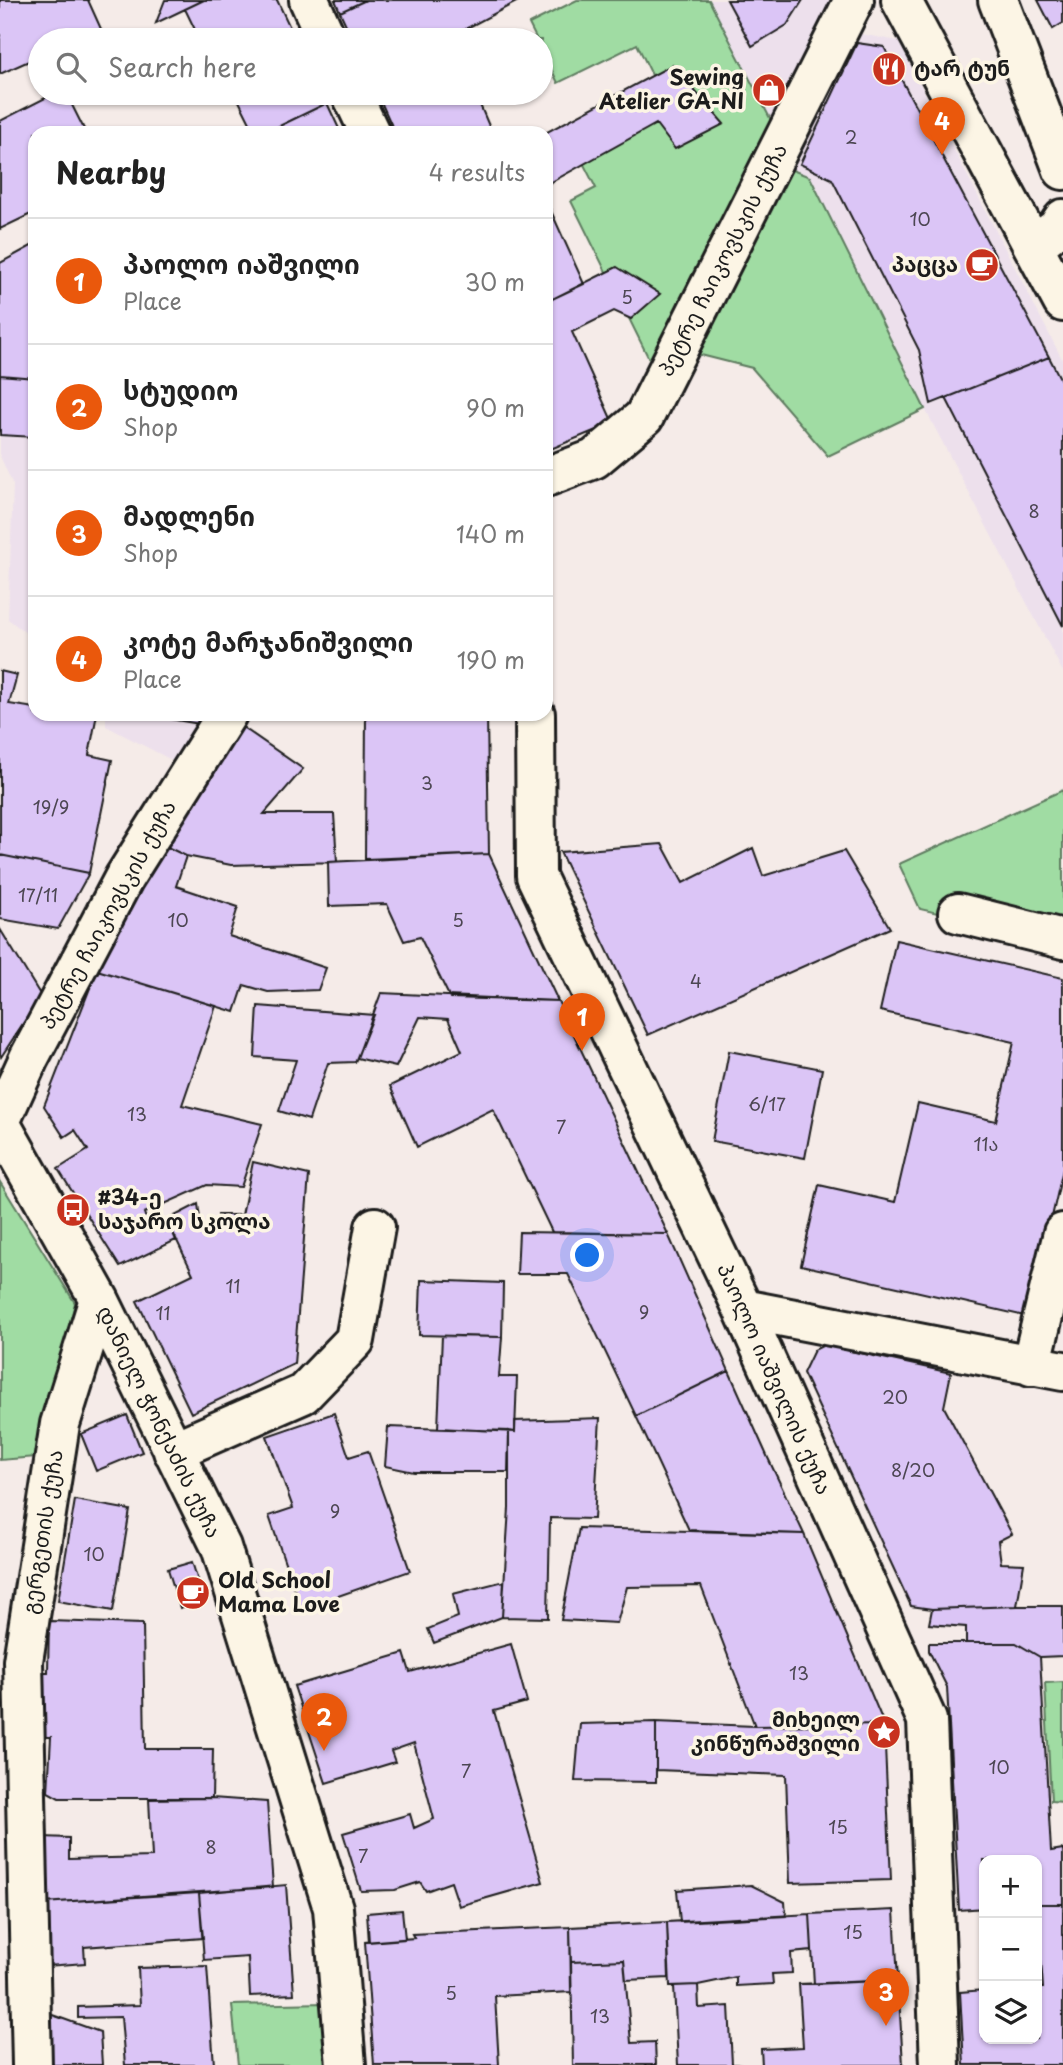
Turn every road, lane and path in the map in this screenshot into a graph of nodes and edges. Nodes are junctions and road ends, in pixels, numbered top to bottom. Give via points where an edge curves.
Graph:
1 (309, 0) edge
2 (854, 0) edge
3 (901, 0) edge
4 (998, 0) edge
5 (322, 28) edge
6 (357, 105) edge
7 (367, 126) edge
8 (1063, 170) edge
9 (1063, 219) edge
10 (1033, 246) junction
11 (1063, 302) edge
12 (553, 474) edge
13 (223, 721) edge
14 (535, 721) edge
15 (958, 914) dead end
16 (1063, 939) edge
17 (0, 1122) edge
18 (375, 1227) dead end
19 (1063, 1233) edge
20 (99, 1299) junction
21 (743, 1309) junction
22 (1047, 1369) edge
23 (173, 1451) junction
24 (12, 1660) edge
25 (32, 2065) edge
26 (346, 2065) edge
27 (940, 2065) edge

1 - 5 street
2 - 12 street, პეტრე ჩაიკოვსკის ქუჩა via 644,417 594,459
3 - 10 street
4 - 8 street
6 - 7 street
9 - 10 street
10 - 11 street
13 - 17 street, პეტრე ჩაიკოვსკის ქუჩა via 124,878
14 - 21 street, პაოლო იაშვილის ქუჩა via 536,876
15 - 16 street
17 - 20 street, დანიელ ჭონქაძის ქუჩა
18 - 23 street via 355,1340 303,1394
19 - 22 street
20 - 23 street, დანიელ ჭონქაძის ქუჩა
20 - 24 street, გერგეთის ქუჩა via 60,1424
21 - 22 street
21 - 27 street, პაოლო იაშვილის ქუჩა via 927,1720
23 - 26 street, დანიელ ჭონქაძის ქუჩა via 221,1547 324,1875 333,1908
24 - 25 street, გერგეთის ქუჩა

